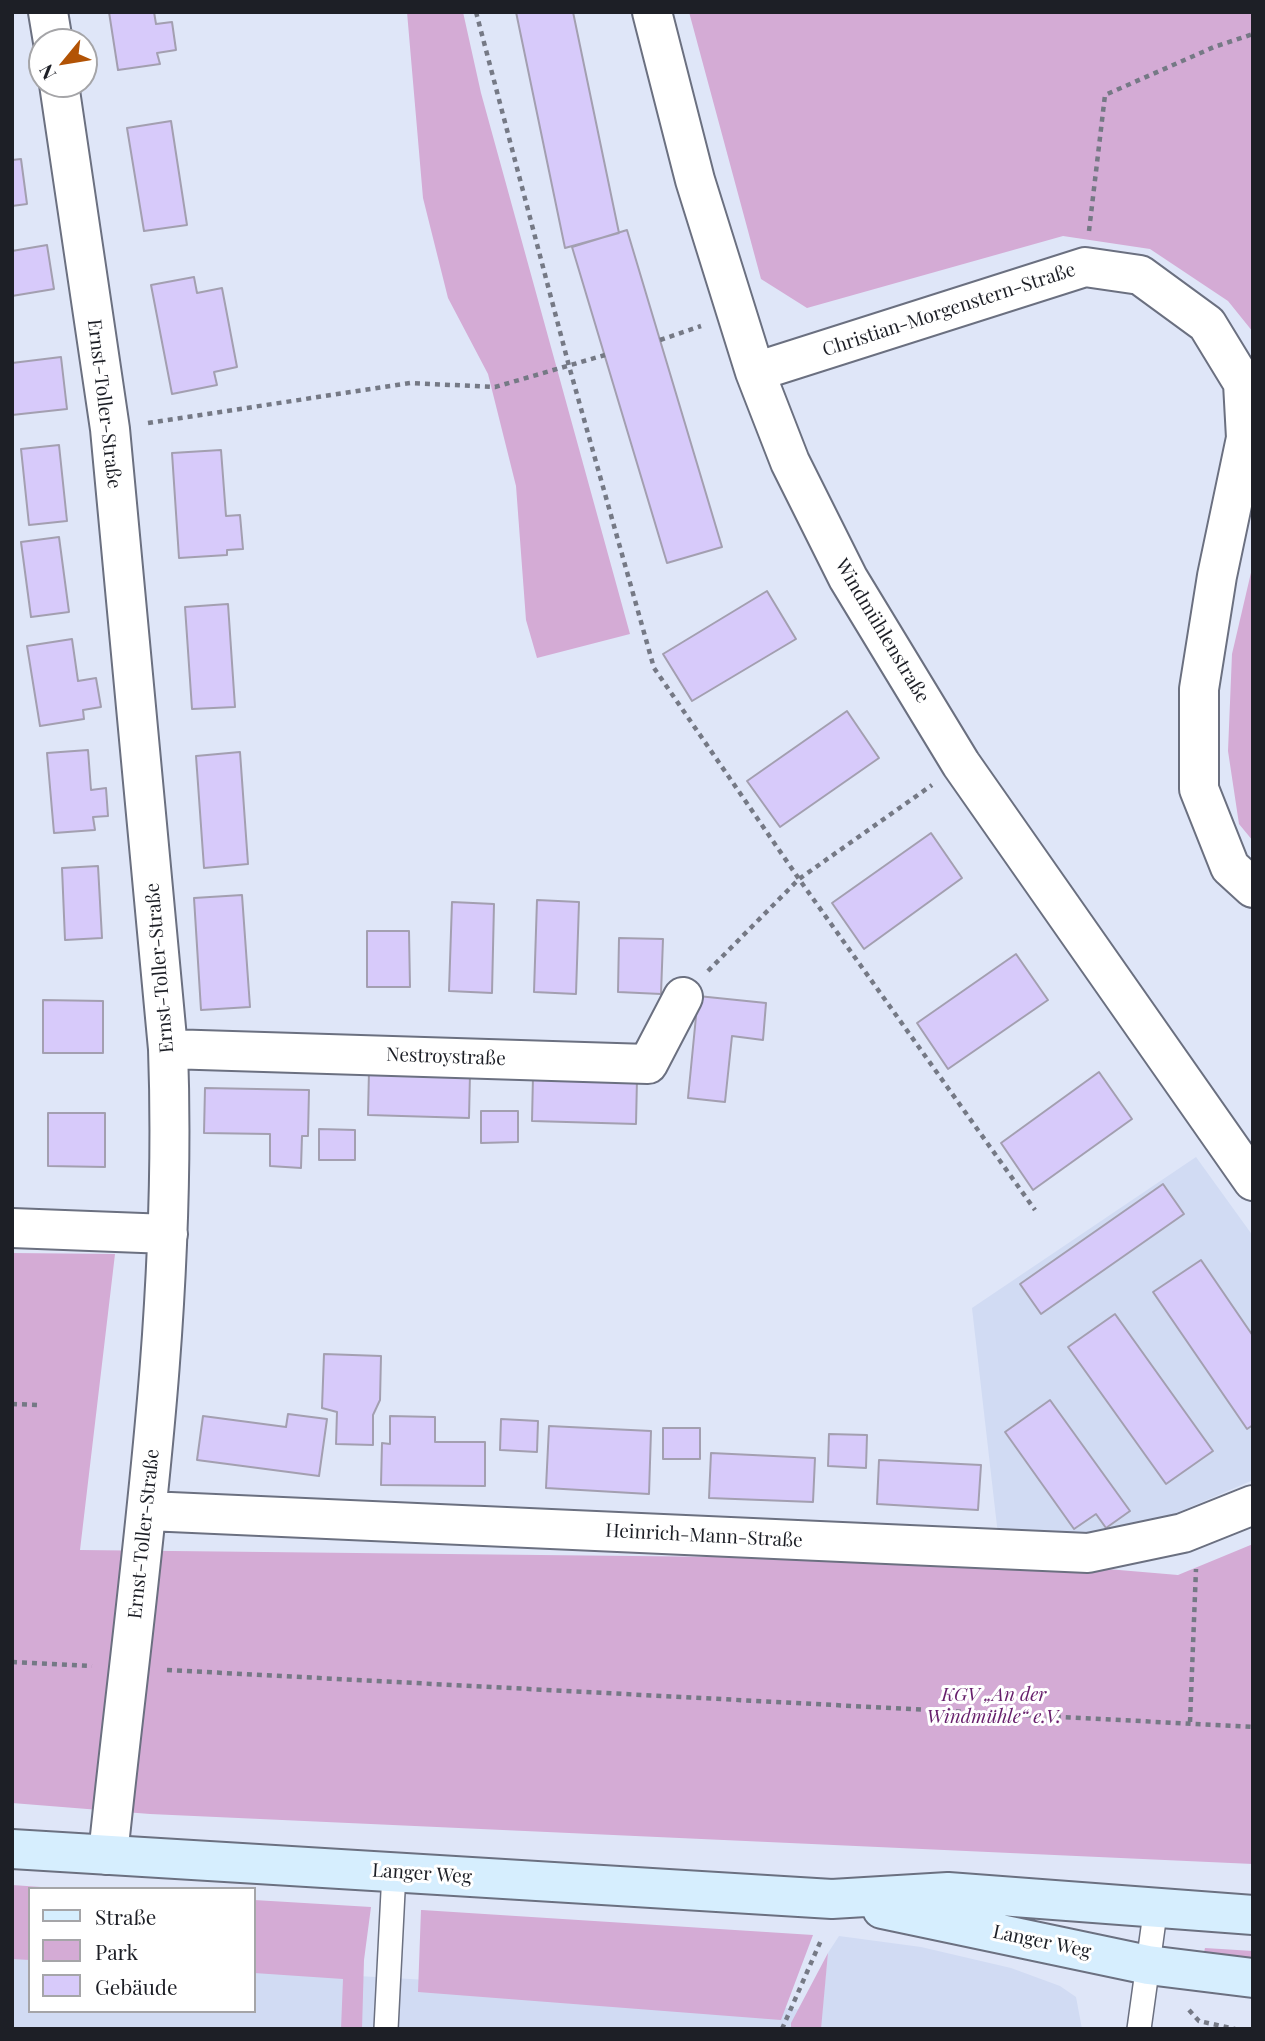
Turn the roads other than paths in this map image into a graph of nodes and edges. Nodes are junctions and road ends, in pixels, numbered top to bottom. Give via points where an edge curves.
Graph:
1 (652, 12) edge
2 (61, 98) edge
3 (755, 372) junction
4 (1253, 888) edge
5 (683, 998) road end
6 (169, 1048) junction
7 (1253, 1181) edge
8 (12, 1228) edge
9 (168, 1234) junction
10 (1253, 1505) edge
11 (148, 1511) junction
12 (12, 1849) edge
13 (108, 1855) junction
14 (394, 1872) junction
15 (831, 1899) junction
16 (1156, 1906) junction
17 (1253, 1915) edge
18 (1148, 1965) junction
19 (1253, 1978) edge
20 (386, 2029) edge
21 (1139, 2029) edge

1 - 3 street, Windmühlenstraße via 695,180
2 - 6 street, Ernst-Toller-Straße via 110,429
3 - 4 street, Christian-Morgenstern-Straße via 1085,267 1140,275 1207,324 1243,383 1246,438 1199,689 1199,789 1230,867
3 - 7 street, Windmühlenstraße via 790,462 848,578 961,764
5 - 6 street, Nestroystraße via 648,1064
6 - 9 street, Ernst-Toller-Straße via 172,1143
8 - 9 street
9 - 11 street, Ernst-Toller-Straße
10 - 11 street, Heinrich-Mann-Straße via 1183,1533 1088,1553
11 - 13 street, Ernst-Toller-Straße
12 - 13 main road, Langer Weg
13 - 14 main road, Langer Weg
14 - 15 main road, Langer Weg
14 - 20 lane
15 - 16 main road, Langer Weg via 948,1892
15 - 18 main road, Langer Weg
16 - 17 main road, Langer Weg
16 - 18 lane
18 - 19 main road, Langer Weg
18 - 21 lane

